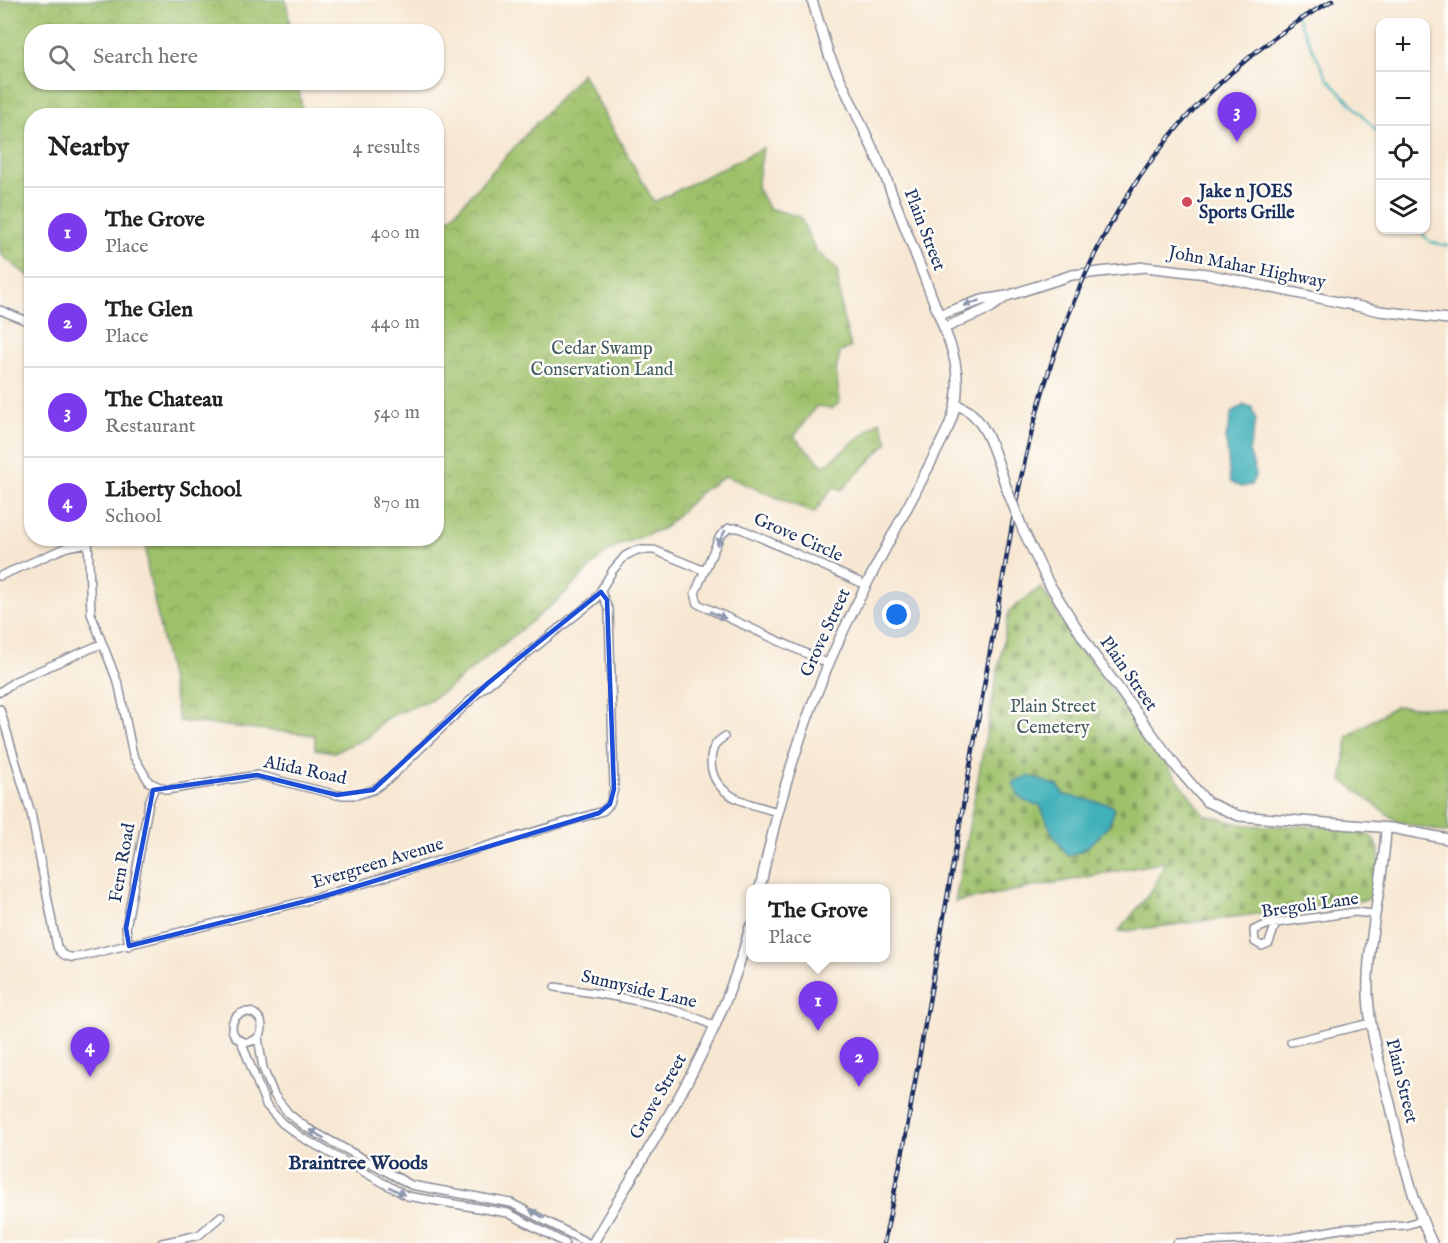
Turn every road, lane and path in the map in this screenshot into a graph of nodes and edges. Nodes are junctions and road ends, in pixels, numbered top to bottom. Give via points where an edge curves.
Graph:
1 (812, 0) edge
2 (1007, 296) junction
3 (0, 310) edge
4 (939, 315) junction
5 (1448, 318) edge
6 (24, 320) edge
7 (944, 328) junction
8 (956, 405) junction
9 (70, 546) edge
10 (88, 546) edge
11 (705, 571) junction
12 (0, 576) edge
13 (866, 585) junction
14 (602, 592) junction
15 (101, 644) junction
16 (829, 664) junction
17 (0, 692) edge
18 (0, 709) edge
19 (724, 737) dead end
20 (155, 787) junction
21 (777, 812) junction
22 (1386, 828) junction
23 (1448, 839) edge
24 (761, 884) edge
25 (1374, 914) junction
26 (1276, 923) junction
27 (746, 941) edge
28 (129, 946) junction
29 (555, 987) dead end
30 (1371, 1023) junction
31 (716, 1027) junction
32 (258, 1037) junction
33 (241, 1041) junction
34 (1291, 1042) dead end
35 (354, 1154) junction
36 (348, 1164) junction
37 (456, 1194) junction
38 (455, 1205) junction
39 (221, 1216) dead end
40 (1422, 1220) junction
41 (162, 1243) edge
42 (565, 1243) edge
43 (588, 1243) edge
44 (593, 1243) edge
45 (1177, 1243) edge
46 (1432, 1243) edge

1 - 4 street, Plain Street via 825,45 884,173
2 -> 4 street, John Mahar Highway
2 - 5 street, John Mahar Highway via 1072,275 1135,267 1207,274 1380,310
2 - 7 street, John Mahar Highway via 990,309
3 - 6 street
4 - 7 street, Plain Street
7 - 8 street, Plain Street via 957,368
8 - 13 street, Grove Street via 948,428
8 - 22 street, Plain Street, bridge via 971,411 980,421 1043,574 1089,648 1148,730 1207,802 1245,818
9 - 12 street
10 - 15 street via 90,609
13 -> 11 street, Grove Circle via 736,528 722,533
11 - 14 street via 654,550 637,550 616,565
11 -> 16 street, Grove Circle via 695,596 700,607
13 - 16 street, Grove Street
14 - 20 street, Alida Road via 481,690 373,790 338,795 257,775 176,790
14 - 28 street, Evergreen Avenue via 609,610 614,789 607,808 318,898
15 - 17 street via 15,681
15 - 20 street via 118,686 136,763
16 - 21 street, Grove Street via 803,728
18 - 28 street, Evergreen Avenue via 31,813 58,951 74,958
19 - 21 street via 715,744 711,757 712,772 720,786 737,800
20 - 28 street, Fern Road via 126,928
21 - 24 street, Grove Street
22 - 23 street
22 - 25 street, Plain Street via 1384,868
25 - 26 street, Bregoli Lane via 1359,912
25 - 30 street, Plain Street via 1368,979
26 - 26 street, Bregoli Lane via 1258,927 1253,934 1257,944 1266,945 1272,940
27 - 31 street, Grove Street
29 - 31 street, Sunnyside Lane via 633,1001
30 - 34 street
30 - 40 street, Plain Street via 1410,1187
31 - 44 street, Grove Street
32 - 33 street
32 - 33 street via 260,1019 243,1012 231,1026 234,1036
35 -> 32 street via 298,1122 279,1102 266,1076
33 - 36 street via 259,1090 273,1114 291,1131
35 - 36 street
35 - 37 street via 411,1185
36 -> 38 street via 407,1196
37 - 38 street
43 -> 37 street via 516,1204
38 - 42 street via 512,1215
39 - 41 street via 199,1235
40 - 45 street via 1291,1238
40 - 46 street, Plain Street

